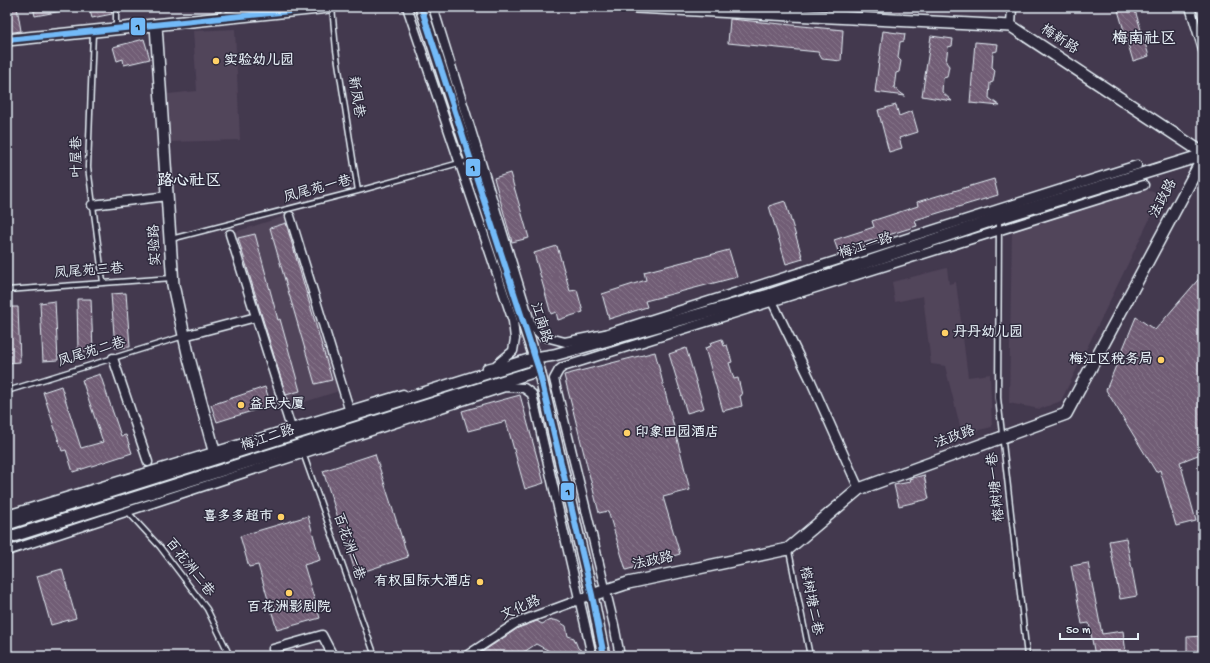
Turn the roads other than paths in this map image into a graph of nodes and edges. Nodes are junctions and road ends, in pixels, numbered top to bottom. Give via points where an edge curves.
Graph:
1 (116, 7) edge
2 (330, 7) edge
3 (408, 7) edge
4 (421, 7) edge
5 (433, 7) edge
6 (636, 7) edge
7 (1012, 7) edge
8 (1190, 7) edge
9 (698, 8) edge
10 (223, 12) edge
11 (156, 25) junction
12 (1011, 26) junction
13 (116, 29) junction
14 (93, 31) junction
15 (7, 40) edge
16 (1203, 50) edge
17 (1203, 154) edge
18 (1203, 158) edge
19 (471, 159) junction
20 (1138, 165) dead end
21 (1144, 185) dead end
22 (358, 191) junction
23 (168, 196) junction
24 (92, 206) junction
25 (290, 216) dead end
26 (999, 218) junction
27 (999, 230) junction
28 (230, 234) dead end
29 (170, 240) junction
30 (172, 278) junction
31 (104, 282) junction
32 (7, 290) edge
33 (771, 298) junction
34 (256, 317) junction
35 (184, 336) junction
36 (113, 358) junction
37 (535, 358) junction
38 (539, 370) junction
39 (7, 391) edge
40 (350, 412) dead end
41 (292, 431) dead end
42 (1002, 437) junction
43 (302, 449) junction
44 (216, 458) junction
45 (148, 462) dead end
46 (860, 490) junction
47 (119, 502) junction
48 (127, 511) junction
49 (7, 516) edge
50 (7, 524) edge
51 (7, 538) edge
52 (788, 549) junction
53 (7, 551) edge
54 (606, 590) junction
55 (592, 594) junction
56 (580, 599) junction
57 (230, 656) edge
58 (275, 656) edge
59 (332, 656) edge
60 (374, 656) edge
61 (466, 656) edge
62 (592, 656) edge
63 (604, 656) edge
64 (620, 656) edge
65 (810, 656) edge
66 (1027, 656) edge

1 - 13 lane
2 - 10 main road
2 - 22 lane, 新凤巷
3 - 49 street via 513,321 513,351 495,366
4 - 19 main road, 江南路
5 - 20 street via 531,325 542,336 565,342 605,334
6 - 9 main road
7 - 12 street
8 - 16 street
9 - 12 main road
10 - 11 main road
11 - 13 main road
11 - 23 main road, 实验路
12 - 17 main road, 梅新路
13 - 14 main road
14 - 15 main road
14 - 24 lane, 叶屋巷 via 88,167
17 - 26 main road, 梅江一路
18 - 42 main road, 法政路 via 1066,414
19 - 22 lane, 凤尾苑一巷
19 - 37 main road, 江南路
21 - 27 street
22 - 29 lane, 凤尾苑一巷
23 - 24 street
23 - 29 main road, 实验路
24 - 31 lane, 叶屋巷
25 - 40 street
26 - 27 lane, 榕树塘一巷
26 - 33 main road, 梅江一路
27 - 33 street
27 - 42 lane, 榕树塘一巷 via 998,398
28 - 34 street
29 - 30 main road, 实验路
30 - 31 lane, 凤尾苑三巷
30 - 35 main road, 实验路
31 - 32 lane, 凤尾苑三巷
33 - 37 main road, 梅江一路
33 - 46 street
33 - 54 street via 563,367 555,375
34 - 35 street
34 - 41 street
35 - 36 lane, 凤尾苑二巷
35 - 44 main road, 实验路
36 - 39 lane, 凤尾苑二巷
36 - 45 street
37 - 38 main road, 江南路
37 - 44 main road, 梅江二路
38 - 43 main road, 梅江二路
38 - 55 main road, 江南路
42 - 46 main road, 法政路
42 - 66 lane, 榕树塘一巷
43 - 47 main road, 梅江二路
43 - 48 street
43 - 56 street via 505,387 524,388 532,394
43 - 60 lane, 百花洲一巷
44 - 50 main road, 梅江二路
46 - 52 main road, 法政路
47 - 48 lane, 百花洲二巷
47 - 51 main road, 梅江二路
48 - 53 street
48 - 57 lane, 百花洲二巷 via 160,547 207,609
52 - 54 main road, 法政路
52 - 65 lane, 榕树塘二巷
54 - 55 main road, 法政路
54 - 64 street
55 - 56 street, 文化路
55 - 63 main road, 江南路
56 - 61 street, 文化路 via 516,623
56 - 62 street
58 - 59 street via 273,649 322,635

